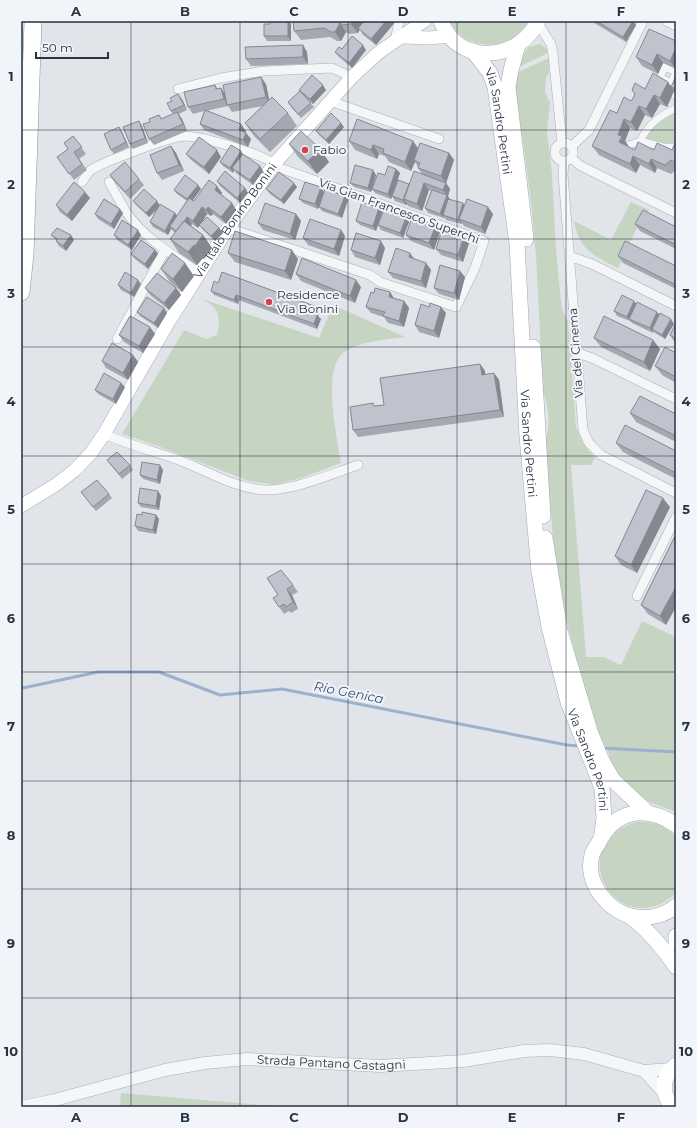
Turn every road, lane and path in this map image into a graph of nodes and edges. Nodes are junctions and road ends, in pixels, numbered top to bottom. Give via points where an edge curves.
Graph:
1 (33, 21) edge
2 (399, 21) edge
3 (424, 21) edge
4 (441, 21) edge
5 (643, 21) edge
6 (666, 21) edge
7 (537, 22) edge
8 (676, 26) edge
9 (450, 36) junction
10 (399, 39) junction
11 (518, 45) junction
12 (473, 51) junction
13 (676, 72) edge
14 (352, 77) junction
15 (671, 83) junction
16 (178, 89) dead end
17 (676, 97) edge
18 (330, 101) junction
19 (676, 108) edge
20 (439, 140) dead end
21 (640, 141) junction
22 (612, 142) edge
23 (562, 143) junction
24 (572, 146) junction
25 (676, 147) edge
26 (568, 160) junction
27 (275, 163) junction
28 (82, 182) dead end
29 (109, 182) edge
30 (676, 213) edge
31 (228, 228) junction
32 (165, 250) junction
33 (569, 256) junction
34 (200, 272) junction
35 (21, 292) edge
36 (676, 306) edge
37 (117, 339) dead end
38 (575, 352) junction
39 (676, 399) edge
40 (104, 434) junction
41 (358, 465) dead end
42 (676, 493) edge
43 (21, 506) edge
44 (676, 517) edge
45 (637, 596) dead end
46 (584, 729) junction
47 (596, 761) junction
48 (648, 813) junction
49 (672, 820) edge
50 (602, 834) junction
51 (676, 906) edge
52 (630, 916) junction
53 (676, 936) edge
54 (676, 943) edge
55 (676, 966) edge
56 (674, 1067) edge
57 (644, 1071) junction
58 (664, 1093) junction
59 (21, 1107) edge
60 (672, 1107) edge

1 - 35 highway via 25,254
2 - 10 street
3 - 10 main road, Via Italo Bonino Bonini
4 - 9 main road
5 - 24 street via 589,130
6 - 8 street
7 - 11 main road via 529,35
7 - 23 street, Via del Cinema via 553,54
9 - 10 main road
9 - 12 main road via 460,45
10 - 14 main road, Via Italo Bonino Bonini via 378,53
11 - 12 main road via 504,52 488,54
11 - 46 main road, Via Sandro Pertini via 508,87 528,251 544,529 560,631
12 - 46 main road, Via Sandro Pertini via 490,73 498,105 517,243 527,436 539,572 556,657
13 - 15 street
13 - 15 street via 665,67 660,77
14 - 16 street via 332,68 264,71
14 - 18 main road, Via Italo Bonino Bonini
15 - 17 street
18 - 20 street
18 - 27 main road, Via Italo Bonino Bonini
19 - 21 street via 654,120
21 - 22 street via 624,147
21 - 25 street via 650,145
23 - 24 street
23 - 26 street, Via del Cinema via 555,151 559,159
24 - 26 street, Via del Cinema via 574,152
26 - 30 street
26 - 33 street, Via del Cinema via 563,174
27 - 28 street via 216,142 184,136 111,160 90,171
27 - 31 main road, Via Italo Bonino Bonini
27 - 31 street, Via Gian Francesco Superchi via 280,168 484,241 475,268 456,307 380,282 370,275
29 - 32 street via 127,212 147,236
31 - 34 main road, Via Italo Bonino Bonini
32 - 34 street
32 - 37 street
33 - 36 street via 592,264
33 - 38 street, Via del Cinema
34 - 40 main road, Via Italo Bonino Bonini
38 - 39 street
38 - 42 street, Via del Cinema via 580,416 589,443 601,455
40 - 41 street via 246,487 265,490 305,482
40 - 43 main road, Via Italo Bonino Bonini via 76,469
44 - 45 street
46 - 47 main road, Via Sandro Pertini
47 - 48 main road, Via Sandro Pertini
47 - 50 main road, Via Sandro Pertini via 602,788
48 - 49 main road
48 - 50 main road via 633,814 619,819
50 - 52 main road via 592,855 591,870 595,886 603,899 615,909
51 - 52 main road via 658,916
52 - 55 main road via 663,947
53 - 54 main road
56 - 57 street, Strada Pantano Castagni
56 - 58 main road via 664,1082
57 - 58 street
57 - 59 street, Strada Pantano Castagni via 584,1054 550,1050 524,1051 463,1061 388,1066 248,1059 205,1062 165,1070
58 - 60 main road

